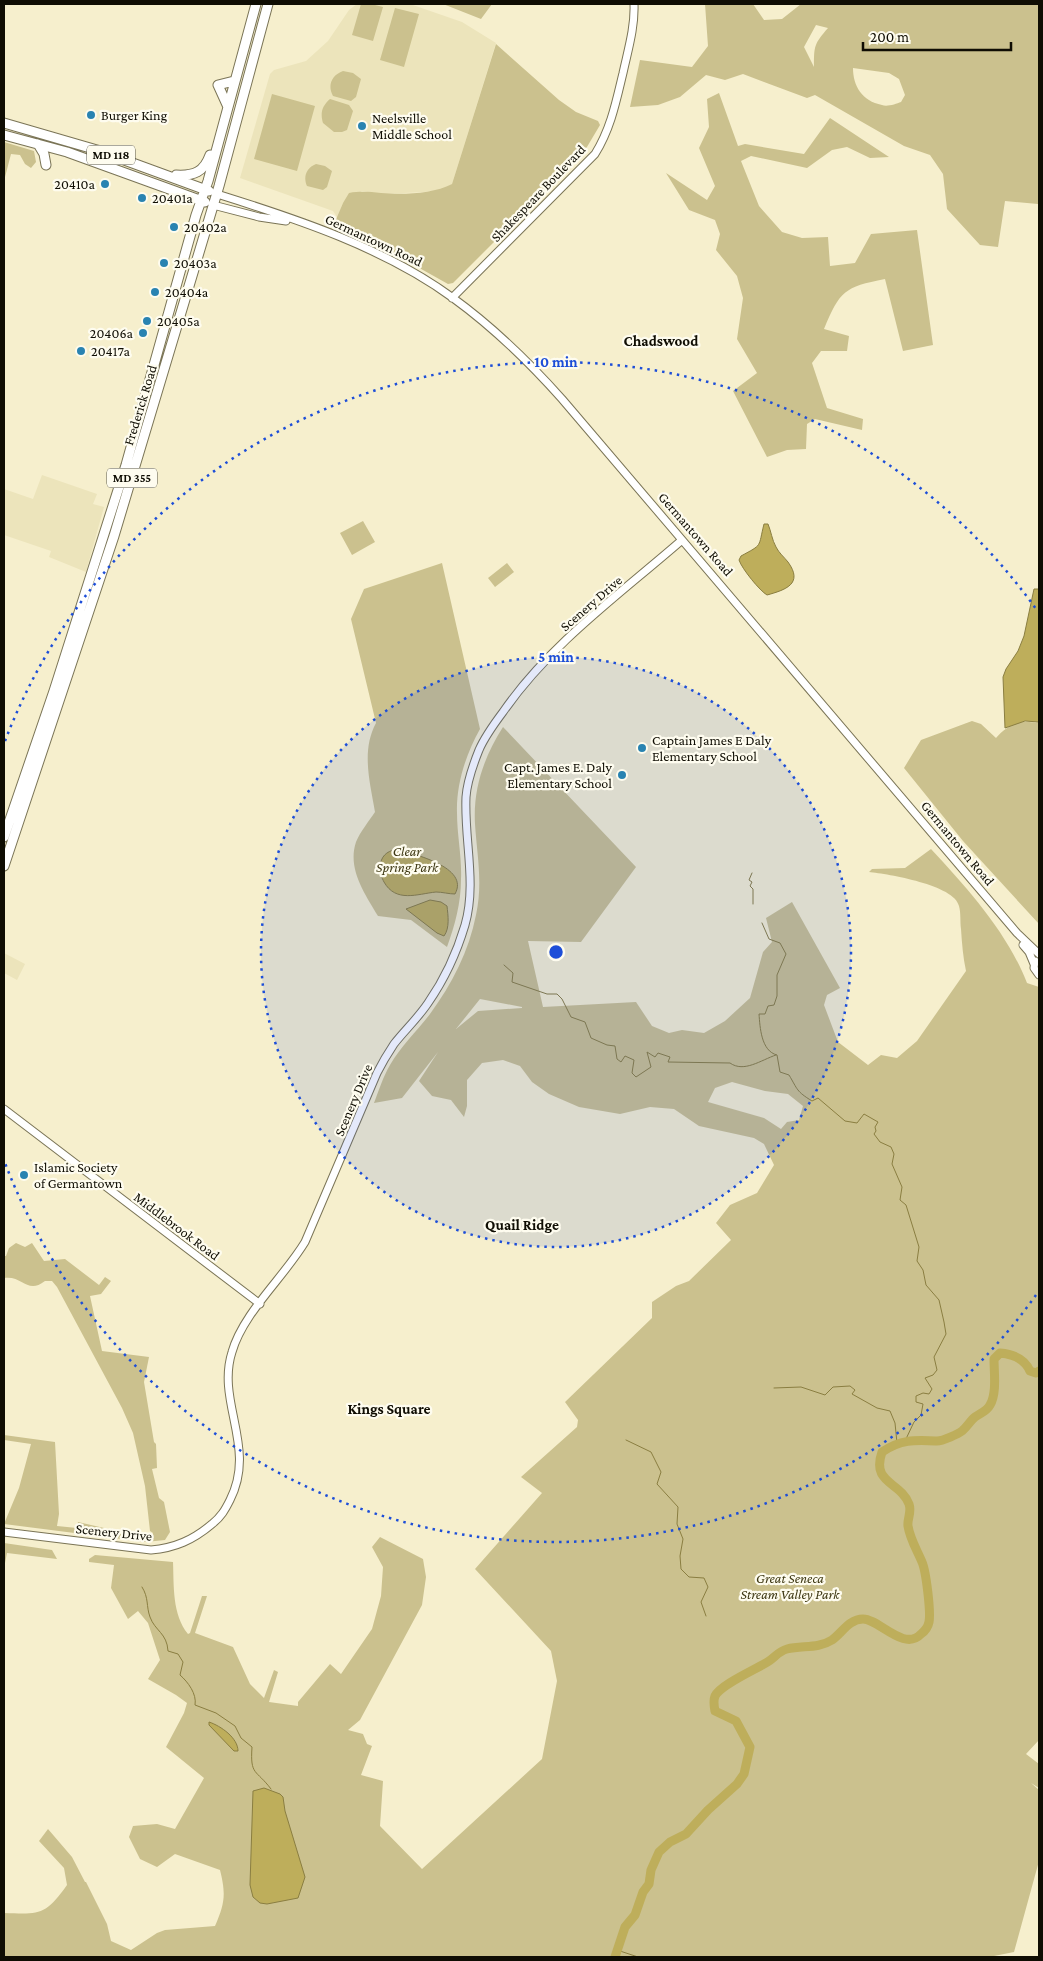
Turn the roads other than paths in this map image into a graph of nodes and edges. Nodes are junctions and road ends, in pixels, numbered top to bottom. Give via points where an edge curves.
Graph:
1 (256, 4) edge
2 (268, 4) edge
3 (634, 4) edge
4 (234, 81) junction
5 (228, 107) junction
6 (4, 123) edge
7 (4, 135) edge
8 (220, 138) junction
9 (38, 144) junction
10 (53, 148) junction
11 (167, 175) junction
12 (205, 189) junction
13 (217, 194) junction
14 (201, 201) junction
15 (213, 205) junction
16 (298, 222) junction
17 (452, 298) junction
18 (682, 540) junction
19 (4, 837) edge
20 (4, 866) edge
21 (1017, 933) junction
22 (1039, 948) edge
23 (1039, 954) edge
24 (1037, 961) edge
25 (1039, 975) edge
26 (4, 1109) edge
27 (4, 1116) edge
28 (32, 1132) junction
29 (260, 1304) junction
30 (4, 1532) edge

1 - 4 main road, Frederick Road / MD 355
2 - 13 main road, Frederick Road / MD 355
3 - 17 street, Shakespeare Boulevard via 631,39 613,117 604,140 595,154
4 - 5 main road, Frederick Road / MD 355
4 - 5 main road via 218,85
5 - 8 main road, Frederick Road / MD 355
6 - 11 main road, Germantown Road / MD 118 via 89,147
7 - 9 main road, Germantown Road / MD 118
8 - 11 main road via 201,171 192,175
8 - 12 main road, Frederick Road / MD 355
9 - 10 main road, Germantown Road / MD 118
9 - 10 main road via 46,166
10 - 14 main road, Germantown Road / MD 118
11 - 12 main road, Germantown Road / MD 118
12 - 13 main road, Germantown Road / MD 118
12 - 14 main road, Frederick Road / MD 355
13 - 15 main road, Frederick Road / MD 355
13 - 16 street, Germantown Road
14 - 15 main road, Germantown Road / MD 118
14 - 19 main road, Frederick Road / MD 355 via 126,465
15 - 16 street, Germantown Road via 259,217
15 - 20 main road, Frederick Road / MD 355 via 114,536
16 - 17 street, Germantown Road via 368,249
17 - 18 street, Germantown Road via 540,374
18 - 21 street, Germantown Road
18 - 29 street, Scenery Drive via 544,660 489,732 472,770 466,795 471,890 465,925 452,961 428,1004 377,1073 305,1242
21 - 22 street
21 - 23 street, Germantown Road
21 - 24 street, Germantown Road
24 - 25 street, Germantown Road via 1035,971
26 - 28 street, Middlebrook Road
27 - 28 street, Middlebrook Road
28 - 29 street, Middlebrook Road
29 - 30 street, Scenery Drive via 238,1338 229,1366 228,1386 239,1449 240,1477 219,1519 199,1536 180,1545 151,1550

